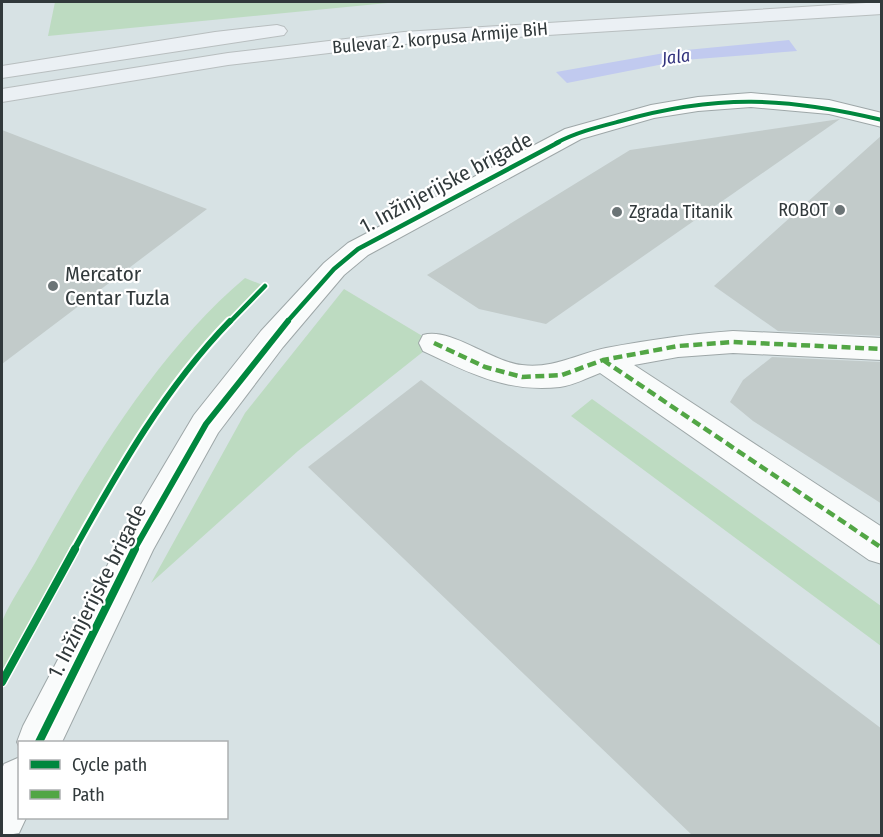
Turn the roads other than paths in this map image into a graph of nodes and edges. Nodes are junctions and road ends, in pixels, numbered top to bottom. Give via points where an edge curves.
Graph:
1 (882, 8) edge
2 (297, 29) dead end
3 (2, 72) edge
4 (2, 96) edge
5 (882, 120) edge
6 (434, 343) dead end
7 (882, 349) edge
8 (603, 360) junction
9 (882, 548) edge
10 (39, 741) edge
11 (18, 784) edge
12 (2, 816) edge

1 - 4 main road, Bulevar 2. korpusa Armije BiH via 404,38 228,59
2 - 3 main road
5 - 10 street, 1. Inžinjerijske brigade via 829,107 761,100 651,112 573,134 358,249 334,269 272,339 206,424 140,539
6 - 8 street via 486,367 522,377 562,375
7 - 8 street via 733,342 678,346
8 - 9 street
11 - 12 street

